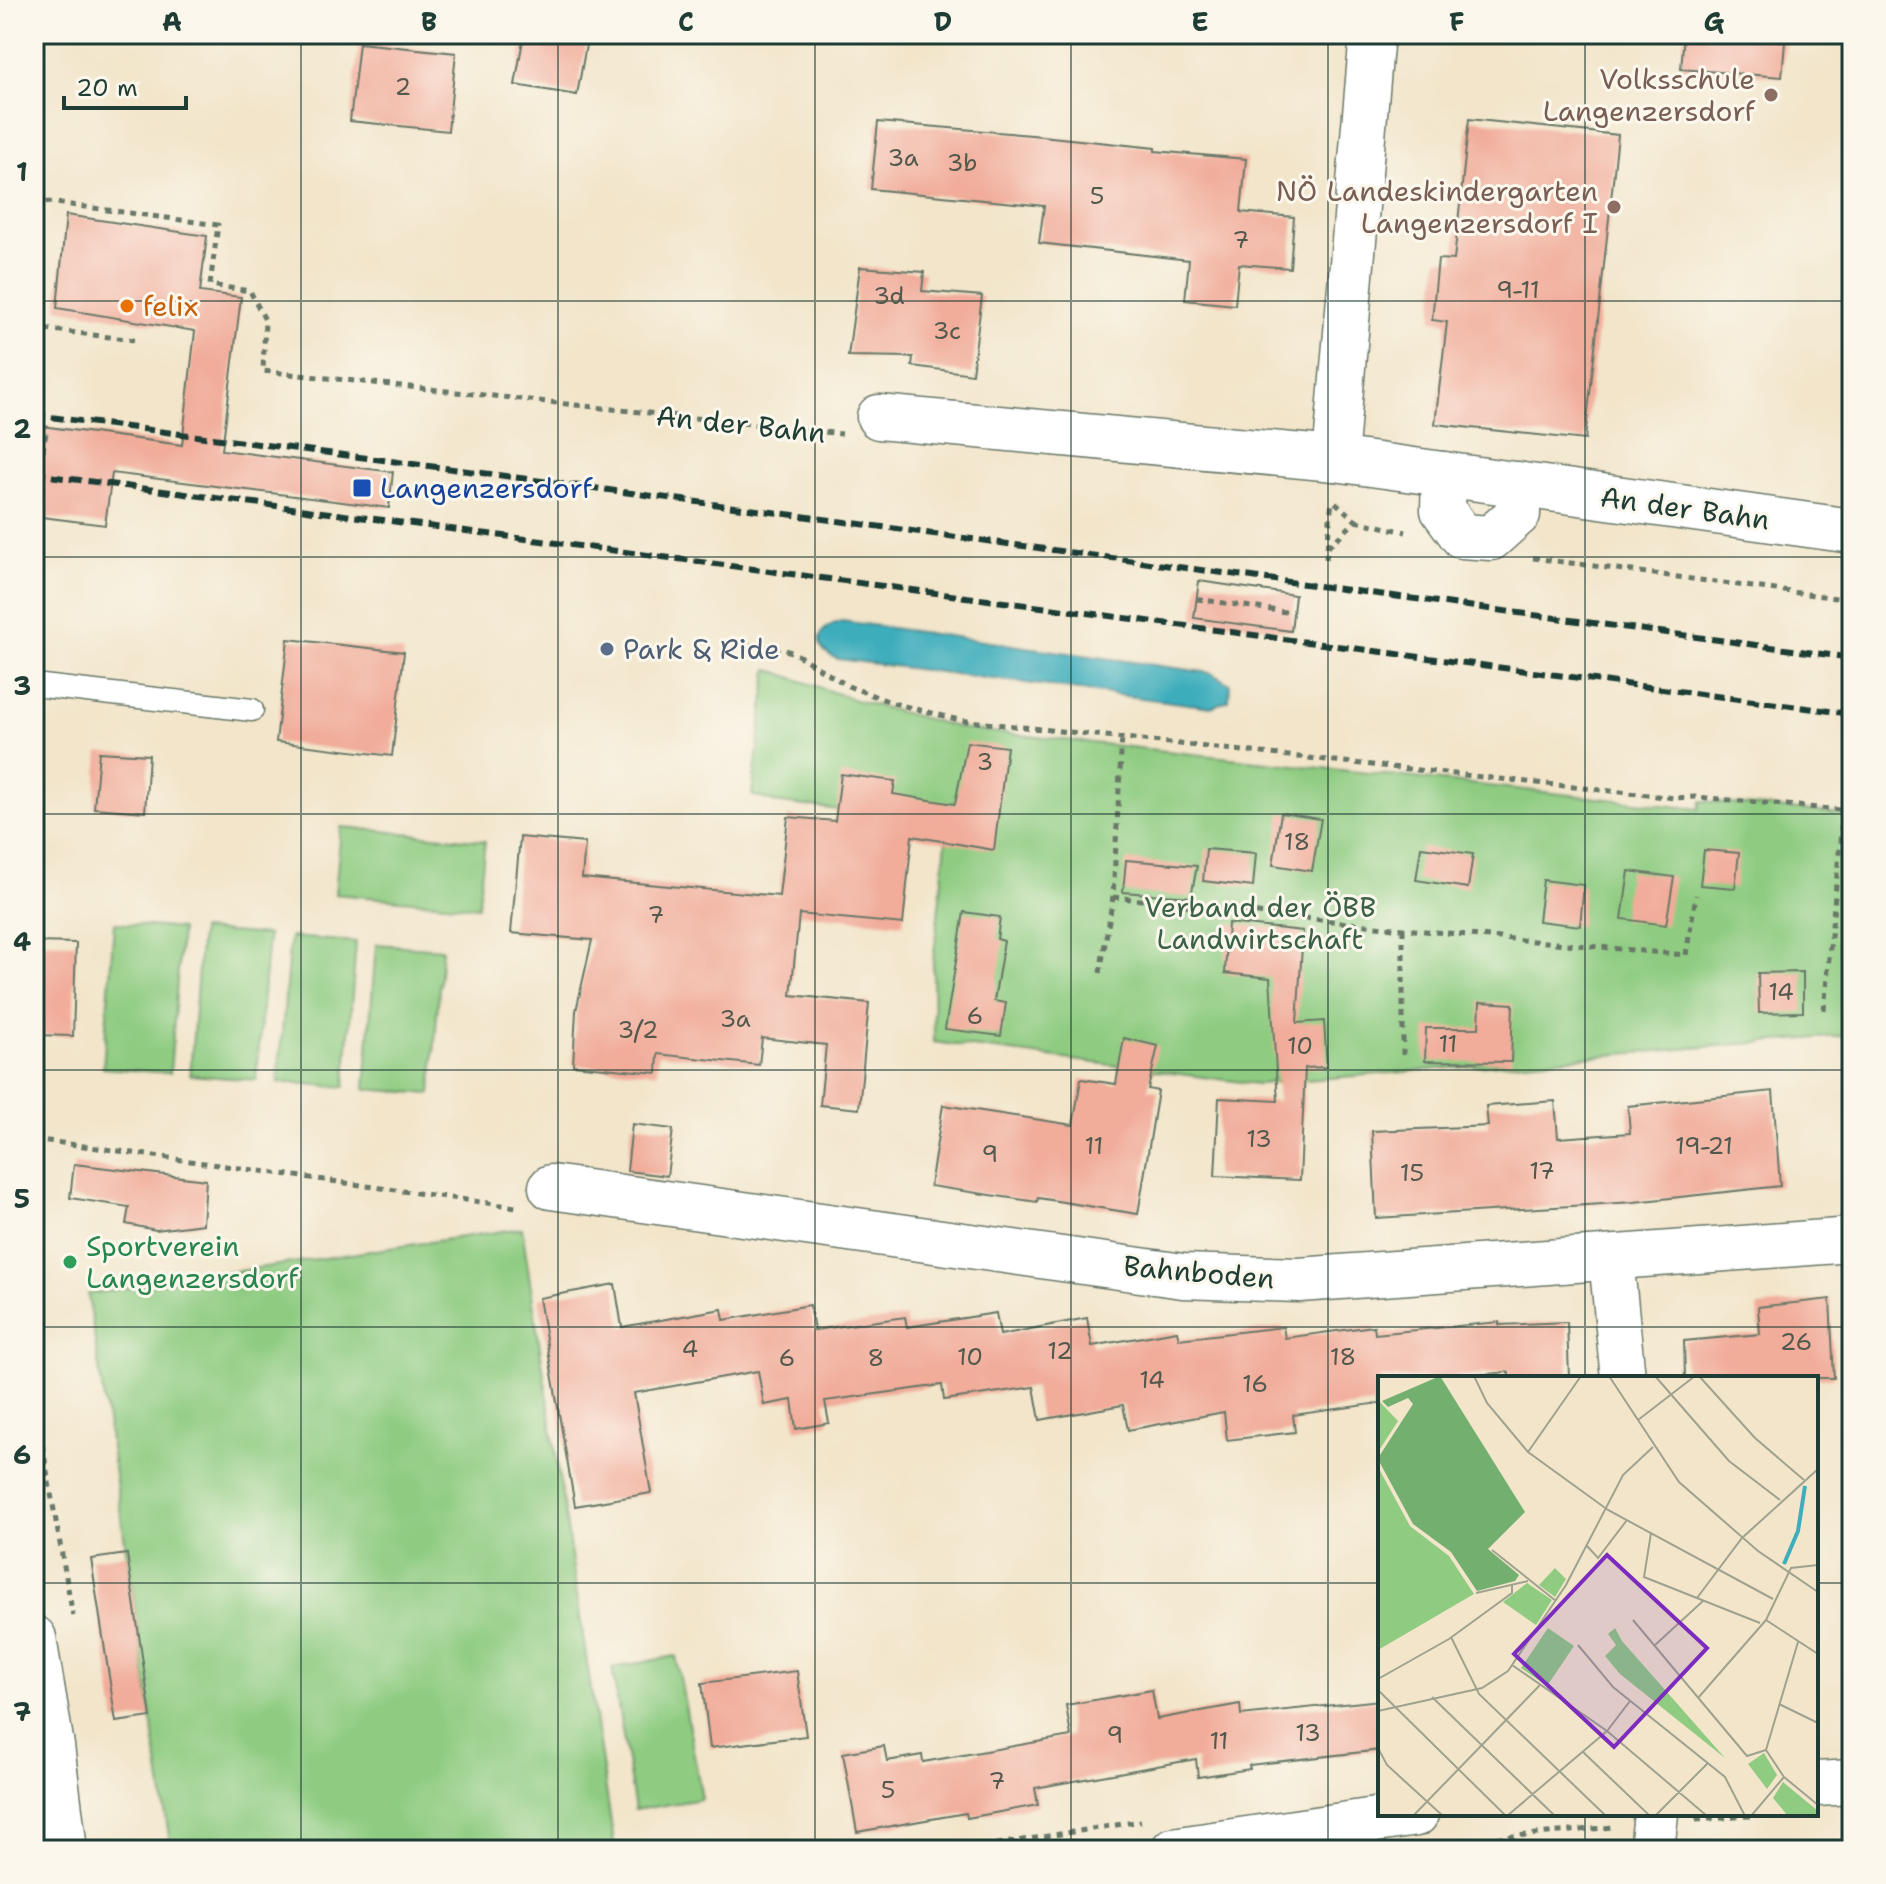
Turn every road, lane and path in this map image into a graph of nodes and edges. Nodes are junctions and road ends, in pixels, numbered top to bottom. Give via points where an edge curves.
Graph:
1 (1372, 34) edge
2 (34, 200) edge
3 (34, 325) edge
4 (45, 329) junction
5 (34, 331) edge
6 (134, 340) dead end
7 (879, 417) joint
8 (34, 431) edge
9 (36, 445) edge
10 (44, 446) junction
11 (41, 463) dead end
12 (1444, 474) junction
13 (1334, 479) junction
14 (1518, 484) junction
15 (1330, 523) dead end
16 (1354, 523) junction
17 (1852, 531) edge
18 (1416, 534) dead end
19 (1328, 548) junction
20 (1521, 556) dead end
21 (1326, 559) dead end
22 (1197, 599) dead end
23 (1852, 600) edge
24 (1292, 613) dead end
25 (750, 645) dead end
26 (34, 685) edge
27 (252, 710) dead end
28 (1122, 736) junction
29 (1843, 811) junction
30 (1852, 811) edge
31 (1696, 895) dead end
32 (1113, 897) junction
33 (1403, 929) junction
34 (1100, 973) dead end
35 (1824, 1010) dead end
36 (1403, 1055) dead end
37 (34, 1139) edge
38 (551, 1187) joint
39 (1852, 1240) edge
40 (1611, 1258) junction
41 (1623, 1376) edge
42 (34, 1638) edge
43 (1852, 1782) edge
44 (1818, 1784) edge
45 (1759, 1816) edge
46 (1428, 1828) edge
47 (1655, 1829) edge
48 (65, 1850) edge
49 (1173, 1850) edge

1 - 13 street
2 - 7 path, An der Bahn via 218,225 210,285 250,291 265,320 263,371 839,435
3 - 4 path
4 - 5 path
4 - 6 path
7 - 13 street, An der Bahn
8 - 10 path via 46,430
9 - 10 path
10 - 11 path
12 - 13 street, An der Bahn
12 - 14 street, An der Bahn
12 - 14 street via 1443,510 1462,536 1491,538 1518,514
13 - 16 path
14 - 17 street, An der Bahn
15 - 19 path
16 - 18 path
16 - 19 path
19 - 21 path
20 - 23 path
22 - 24 path
25 - 28 path via 783,649 848,686 946,717
26 - 27 lane
28 - 29 path via 1675,798
28 - 32 path
29 - 30 path
29 - 35 path
31 - 33 path via 1686,955
32 - 33 path
32 - 34 path
33 - 36 path
37 - 38 path via 514,1207
38 - 40 street, Bahnboden via 1183,1276 1299,1280
39 - 40 street, Bahnboden
40 - 41 street
42 - 48 street
43 - 44 street
45 - 47 path
46 - 47 path
46 - 49 street

